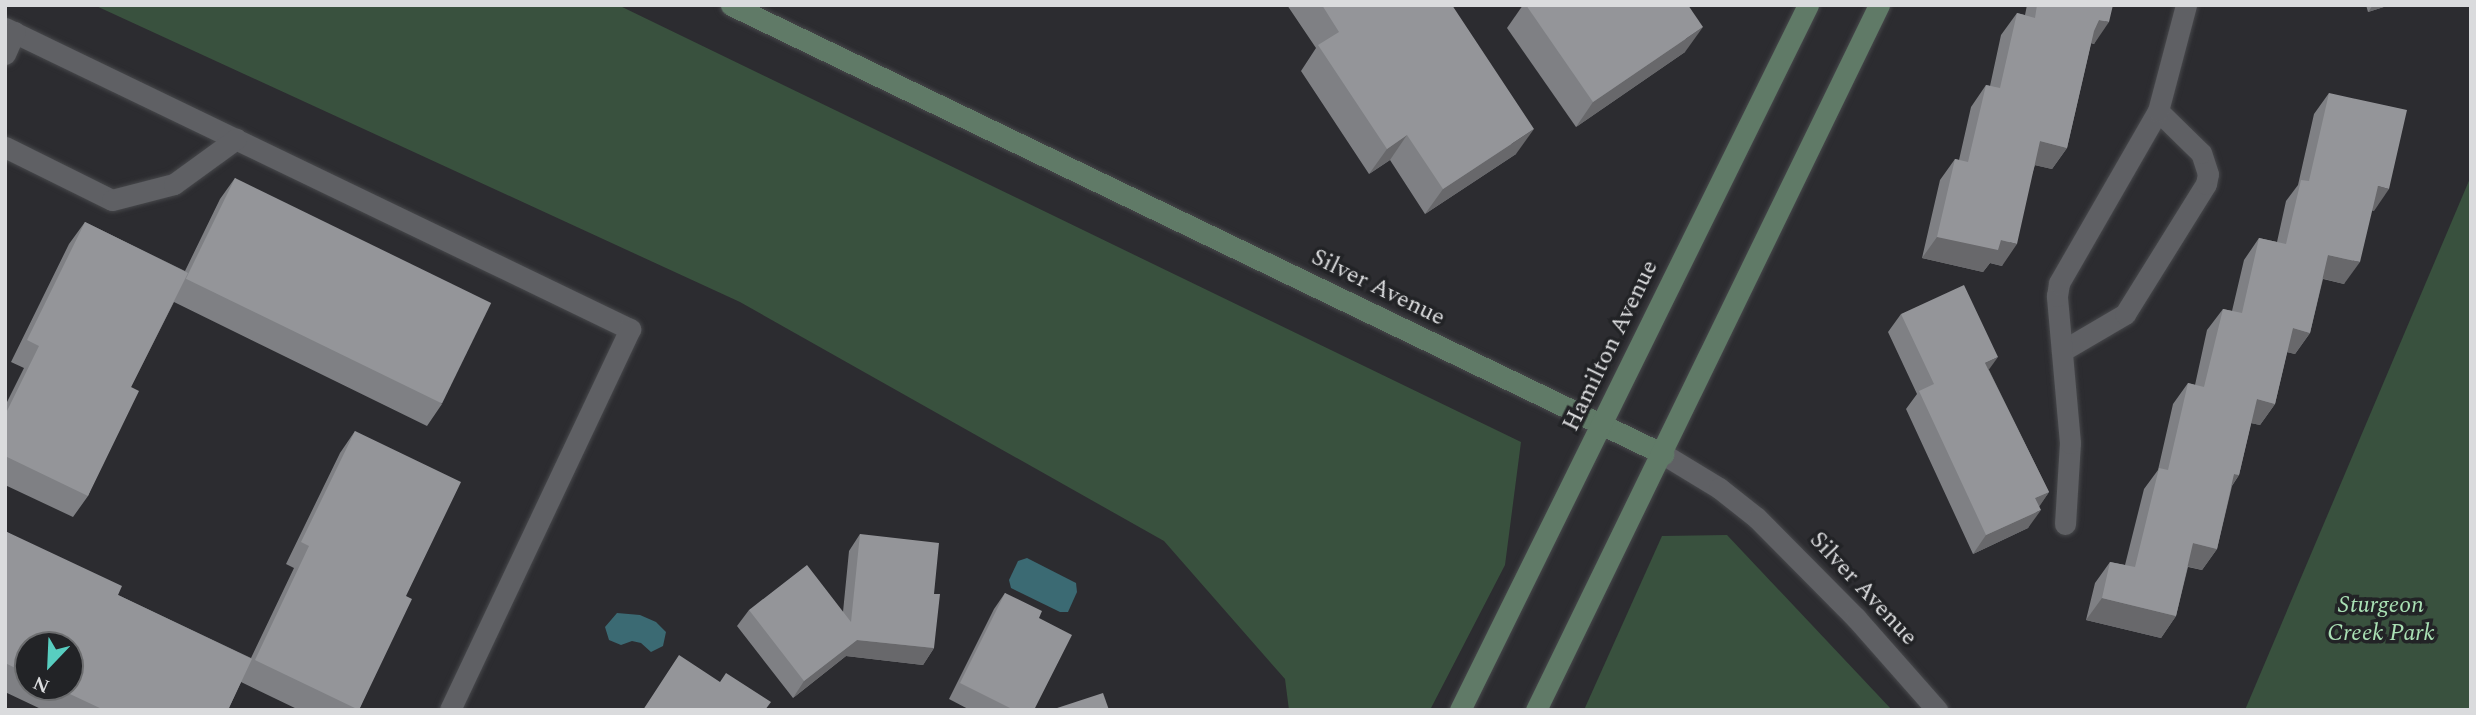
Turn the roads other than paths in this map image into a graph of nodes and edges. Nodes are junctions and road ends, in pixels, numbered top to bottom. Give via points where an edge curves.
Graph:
1 (731, 5) edge
2 (1808, 5) edge
3 (1879, 5) edge
4 (2186, 5) edge
5 (10, 30) edge
6 (5, 54) edge
7 (2158, 111) junction
8 (236, 139) junction
9 (5, 147) edge
10 (2062, 351) junction
11 (1601, 425) junction
12 (1663, 454) junction
13 (2064, 524) dead end
14 (450, 710) edge
15 (1460, 710) edge
16 (1536, 710) edge
17 (1937, 710) edge

1 - 11 street, Silver Avenue
2 - 11 street, Hamilton Avenue
3 - 12 street
4 - 7 street
5 - 6 street
5 - 8 street
7 - 10 street via 2059,283
7 - 10 street via 2201,153 2208,174 2206,184 2125,314
8 - 9 street via 174,184 112,200
8 - 14 street via 630,329
10 - 13 street via 2070,443
11 - 12 street, Silver Avenue
11 - 15 street, Hamilton Avenue
12 - 16 street
12 - 17 street, Silver Avenue via 1758,518

